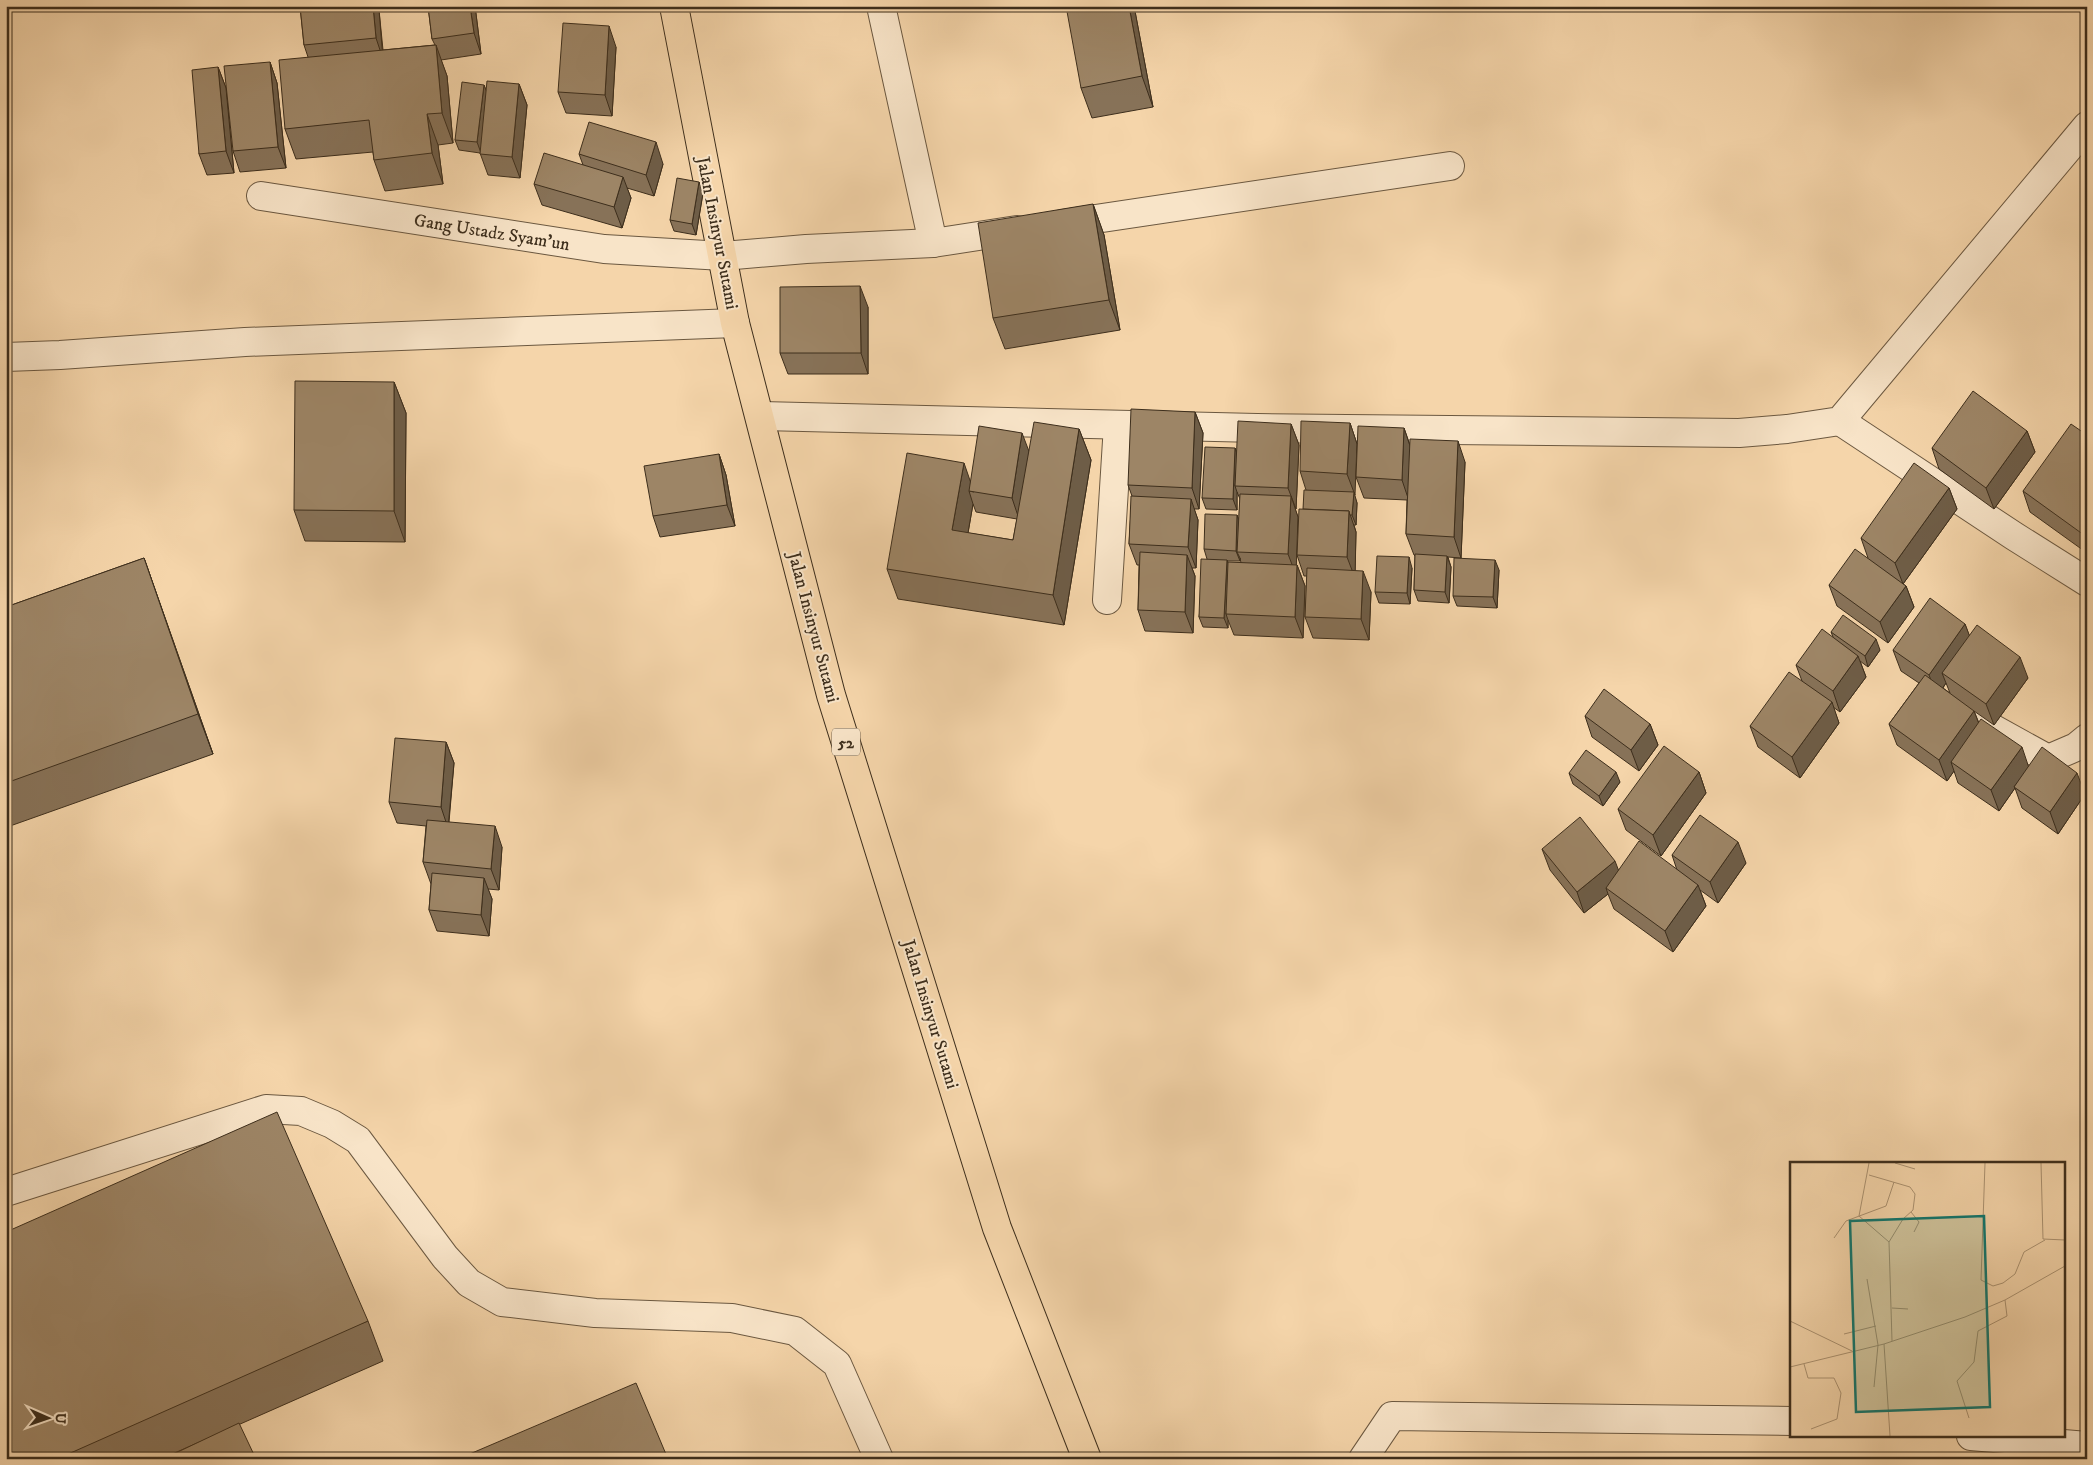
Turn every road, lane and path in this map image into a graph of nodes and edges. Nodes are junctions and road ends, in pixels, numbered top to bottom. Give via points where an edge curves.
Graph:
1 (674, 6) edge
2 (881, 6) edge
3 (2087, 126) edge
4 (1450, 166) dead end
5 (261, 196) dead end
6 (933, 243) junction
7 (723, 256) junction
8 (735, 323) junction
9 (6, 357) edge
10 (760, 416) junction
11 (1840, 421) junction
12 (1118, 425) junction
13 (2087, 582) edge
14 (1107, 600) dead end
15 (1951, 705) edge
16 (2087, 738) edge
17 (6, 1192) edge
18 (1790, 1420) edge
19 (1994, 1438) edge
20 (2087, 1446) edge
21 (879, 1459) edge
22 (1087, 1459) edge
23 (1363, 1459) edge

1 - 7 highway, Jalan Insinyur Sutami / 52
2 - 6 street
3 - 11 street
4 - 6 street, Gang Ustadz Syam'un
5 - 7 street, Gang Ustadz Syam'un via 604,249
6 - 7 street, Gang Ustadz Syam'un via 806,248
7 - 8 highway, Jalan Insinyur Sutami / 52
8 - 9 street via 245,342
8 - 10 highway, Jalan Insinyur Sutami / 52
10 - 12 street
10 - 22 highway, Jalan Insinyur Sutami / 52 via 831,694 997,1228
11 - 12 street via 1739,433
11 - 13 street
12 - 14 street
15 - 16 street via 2048,759 2076,747
17 - 21 street via 266,1109 301,1110 358,1140 445,1257 468,1282 502,1302 595,1313 732,1318 795,1331 837,1364
18 - 23 street via 1392,1416
19 - 20 street

